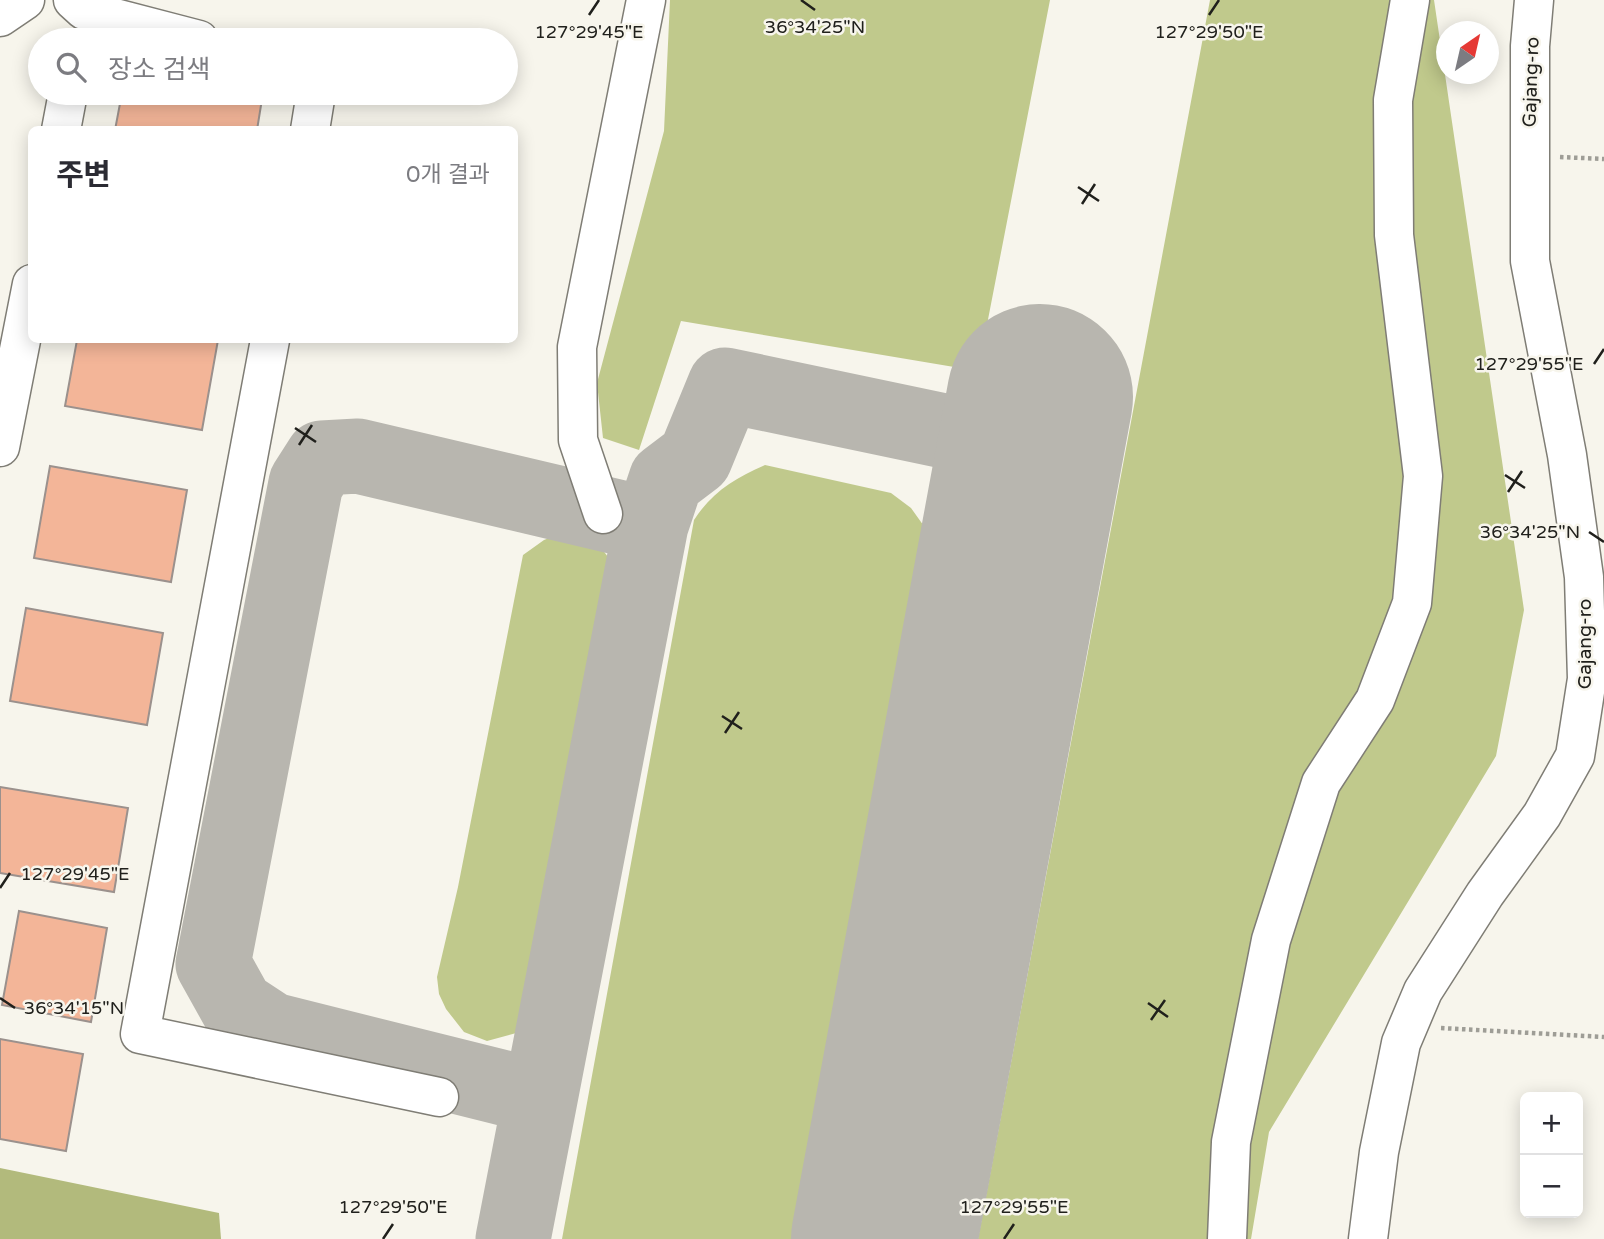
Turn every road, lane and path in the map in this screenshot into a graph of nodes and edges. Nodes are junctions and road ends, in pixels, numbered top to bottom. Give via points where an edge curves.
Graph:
1 (25, 0) edge
2 (646, 0) edge
3 (1410, 0) edge
4 (1534, 0) edge
5 (0, 17) edge
6 (79, 17) edge
7 (136, 28) edge
8 (66, 105) edge
9 (314, 105) edge
10 (62, 126) edge
11 (311, 126) edge
12 (1528, 155) junction
13 (1604, 159) edge
14 (28, 304) edge
15 (269, 343) edge
16 (0, 447) edge
17 (603, 514) dead end
18 (1410, 1022) junction
19 (1604, 1037) edge
20 (439, 1097) dead end
21 (1227, 1239) edge
22 (1368, 1239) edge

1 - 5 street
2 - 17 street via 577,347 578,440
3 - 21 street via 1393,100 1394,235 1423,476 1412,603 1375,700 1321,783 1271,940 1231,1142
4 - 12 street, Gajang-ro
6 - 7 street
8 - 10 street
9 - 11 street
12 - 13 path
12 - 18 street, Gajang-ro via 1530,261 1567,455 1584,577 1587,679 1575,756 1542,816 1423,991
14 - 16 street
15 - 20 street via 140,1034
18 - 19 path via 1446,1029
18 - 22 street, Gajang-ro via 1401,1043 1379,1152

